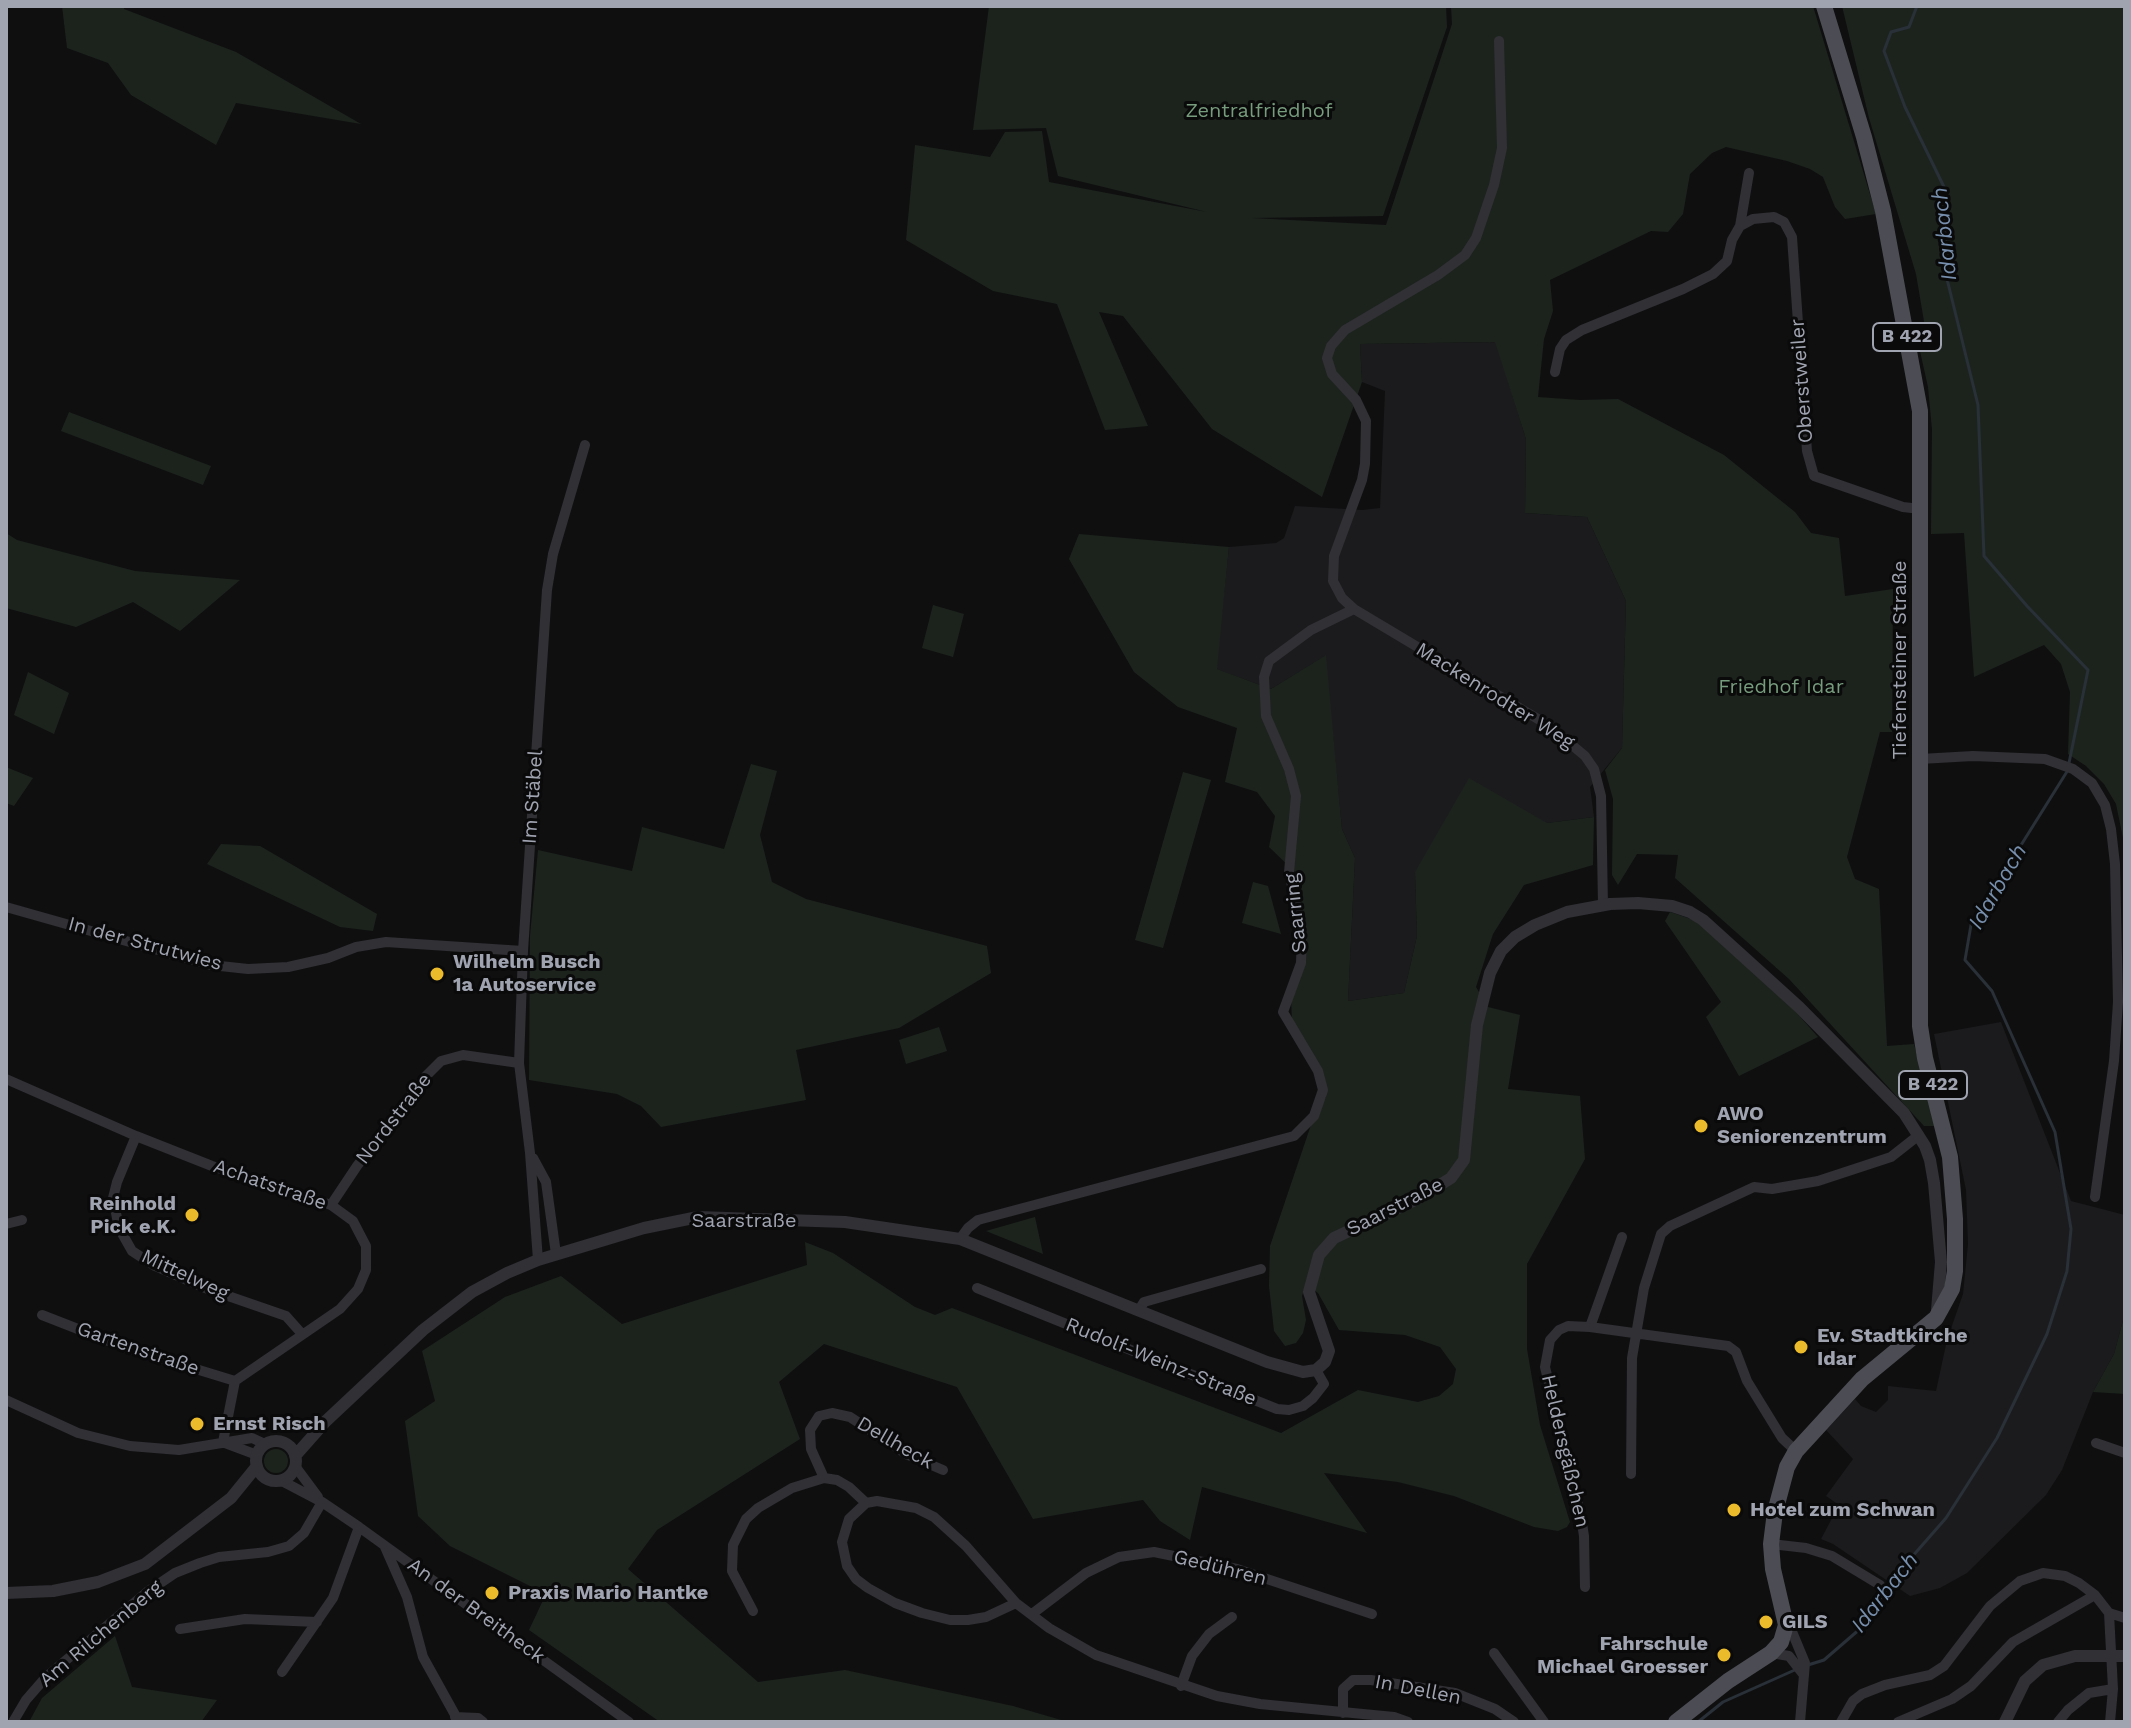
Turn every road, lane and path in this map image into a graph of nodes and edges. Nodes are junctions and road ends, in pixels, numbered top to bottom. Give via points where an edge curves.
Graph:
1 (1824, 6) edge
2 (1499, 41) dead end
3 (1749, 173) dead end
4 (1740, 226) junction
5 (1555, 372) dead end
6 (585, 445) dead end
7 (1920, 509) junction
8 (1354, 609) junction
9 (1920, 759) junction
10 (1603, 905) junction
11 (6, 907) edge
12 (523, 951) junction
13 (519, 1063) junction
14 (6, 1079) edge
15 (1919, 1135) junction
16 (136, 1136) junction
17 (530, 1153) junction
18 (2095, 1197) dead end
19 (331, 1205) junction
20 (22, 1220) dead end
21 (6, 1224) edge
22 (1622, 1237) dead end
23 (960, 1239) junction
24 (556, 1254) junction
25 (538, 1260) junction
26 (1261, 1269) dead end
27 (977, 1288) dead end
28 (1139, 1310) junction
29 (42, 1315) dead end
30 (1936, 1318) junction
31 (1590, 1327) junction
32 (1636, 1333) junction
33 (302, 1334) junction
34 (1316, 1370) junction
35 (235, 1381) junction
36 (6, 1400) edge
37 (326, 1421) junction
38 (223, 1442) junction
39 (284, 1443) junction
40 (2096, 1443) dead end
41 (1796, 1451) junction
42 (2125, 1453) edge
43 (259, 1455) junction
44 (295, 1461) junction
45 (943, 1470) dead end
46 (1631, 1474) dead end
47 (824, 1478) junction
48 (275, 1480) junction
49 (231, 1498) junction
50 (322, 1502) junction
51 (866, 1503) junction
52 (359, 1527) junction
53 (1771, 1544) junction
54 (384, 1545) junction
55 (1880, 1585) dead end
56 (1585, 1587) dead end
57 (6, 1593) edge
58 (2095, 1595) junction
59 (1016, 1603) junction
60 (753, 1611) dead end
61 (1784, 1613) junction
62 (2109, 1613) junction
63 (1032, 1614) junction
64 (1372, 1614) dead end
65 (1232, 1617) dead end
66 (2125, 1618) edge
67 (317, 1622) junction
68 (180, 1629) dead end
69 (1494, 1653) dead end
70 (1771, 1653) junction
71 (2111, 1655) junction
72 (2125, 1656) edge
73 (282, 1672) dead end
74 (1804, 1676) junction
75 (1181, 1686) junction
76 (2113, 1689) junction
77 (1343, 1713) junction
78 (457, 1719) edge
79 (13, 1722) edge
80 (483, 1722) edge
81 (629, 1722) edge
82 (1408, 1722) edge
83 (1514, 1722) edge
84 (1544, 1722) edge
85 (1676, 1722) edge
86 (1800, 1722) edge
87 (1841, 1722) edge
88 (1898, 1722) edge
89 (2005, 1722) edge
90 (2058, 1722) edge
91 (2110, 1722) edge

1 - 7 main road, Tiefensteiner Straße / B 422 via 1876,181 1915,373
2 - 8 street via 1502,148 1476,238 1465,255 1438,275 1345,330 1327,358 1332,374 1356,400 1366,421 1362,480 1332,568 1337,590
3 - 4 street
4 - 5 street via 1727,261 1713,274 1582,330 1560,349
4 - 7 street, Oberstweiler via 1774,217 1784,222 1792,237 1807,451 1814,476
6 - 12 street, Im Stäbel via 547,590
7 - 9 main road, Tiefensteiner Straße / B 422
8 - 10 street, Mackenrodter Weg via 1548,725 1585,756 1601,796
8 - 23 street, Saarring via 1311,630 1269,661 1264,677 1266,716 1296,796 1289,872 1302,932 1301,963 1283,1012 1318,1071 1323,1090 1314,1116 1294,1136 978,1220
9 - 18 street via 2045,759 2092,783 2105,805 2115,864 2118,1002
9 - 30 main road, Tiefensteiner Straße / B 422 via 1920,1026 1950,1157 1955,1219 1953,1283
10 - 15 street, Saarstraße via 1672,906 1703,920 1854,1061
10 - 34 street, Saarstraße via 1567,912 1526,929 1495,961 1477,1025 1464,1160 1451,1178 1334,1238 1319,1255 1309,1292 1329,1351
11 - 12 street, In der Strutwies via 211,965 248,969 288,967 386,942
12 - 13 street, Im Stäbel
13 - 17 street, Im Stäbel
13 - 19 street, Nordstraße via 463,1055 441,1061
14 - 16 street, Achatstraße
15 - 30 street, Saarstraße via 1930,1160 1939,1224
15 - 32 street via 1891,1157 1804,1185 1754,1187 1670,1226 1661,1234
16 - 19 street, Achatstraße
16 - 33 street, Mittelweg via 113,1198 119,1228 132,1251 205,1288 286,1316
17 - 24 street, Im Stäbel via 546,1182
17 - 25 street, Im Stäbel
19 - 33 street, Achatstraße via 353,1221 366,1246 366,1270 340,1309
20 - 21 street
22 - 31 street
23 - 24 street, Saarstraße via 845,1222 698,1217
23 - 28 street, Saarstraße
24 - 25 street, Saarstraße
25 - 37 street, Saarstraße via 472,1292 442,1314
26 - 28 street via 1144,1302
27 - 34 street, Rudolf-Weinz-Straße via 1277,1409 1303,1406 1313,1398 1324,1384
28 - 34 street, Saarstraße via 1287,1370
29 - 35 street, Gartenstraße
30 - 41 main road, B 422 via 1862,1379
31 - 32 street, Heldersgäßchen
31 - 56 street, Heldersgäßchen via 1559,1330 1550,1340 1545,1367 1581,1517
32 - 41 street, Heldersgäßchen via 1733,1349 1755,1397
32 - 46 street
33 - 35 street, Achatstraße
35 - 38 street
36 - 38 street via 78,1433 130,1446 179,1450
37 - 39 street, Saarstraße
37 - 44 street, Saarstraße
38 - 43 street via 252,1438
39 - 43 street via 274,1441
39 - 44 street
40 - 42 street
41 - 53 main road, B 422 via 1781,1485
43 - 48 street via 261,1474
43 - 49 street
44 - 48 street via 289,1475
44 - 50 street, An der Breitheck
45 - 47 street, Dellheck via 908,1455 850,1417 832,1413 819,1416 810,1430 811,1449
47 - 51 street via 849,1487
47 - 60 street via 774,1497 739,1529 732,1571
48 - 49 street via 259,1481
48 - 50 street, An der Breitheck
49 - 57 street via 145,1564 83,1585
50 - 52 street, An der Breitheck
50 - 79 street, Am Rilchenberg via 304,1533 289,1546 200,1563 147,1592 46,1677
51 - 59 street via 900,1504 934,1517
51 - 59 street via 849,1519 842,1542 847,1566 868,1588 950,1620 986,1617
52 - 54 street, An der Breitheck
52 - 67 street via 333,1598
53 - 55 street via 1832,1556
53 - 61 main road, B 422
54 - 78 street via 407,1597 423,1657
54 - 81 street, An der Breitheck
58 - 62 street
58 - 87 street via 2065,1576 2043,1573 2020,1581 1990,1606 1944,1666 1862,1694
58 - 88 street via 2013,1642 1952,1699
59 - 63 street
61 - 70 main road via 1784,1635
61 - 74 street via 1805,1663
62 - 66 street
62 - 71 street
63 - 64 street, Gedühren via 1086,1573 1119,1557 1154,1552 1237,1569
63 - 75 street via 1096,1655
65 - 75 street via 1192,1656
67 - 68 street via 245,1619
67 - 73 street
69 - 84 street
70 - 74 street via 1789,1656
70 - 85 main road
71 - 72 street
71 - 76 street
71 - 89 street via 2061,1658 2043,1665 2025,1681
74 - 86 street
75 - 77 street via 1260,1704
76 - 90 street via 2089,1693
76 - 91 street
77 - 82 street
77 - 83 street, In Dellen via 1343,1689 1353,1680 1371,1680 1455,1693
78 - 80 street

